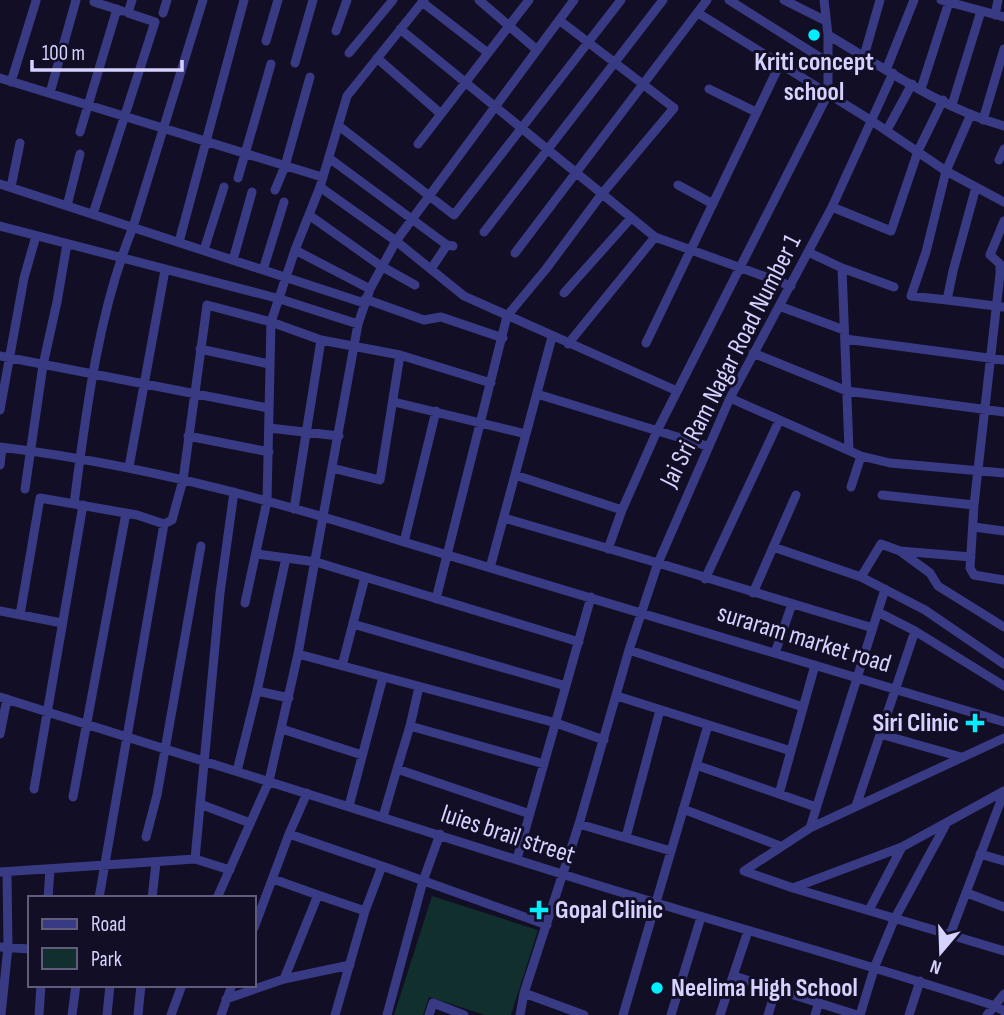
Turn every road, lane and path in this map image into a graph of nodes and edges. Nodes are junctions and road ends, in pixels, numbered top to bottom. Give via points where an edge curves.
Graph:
1 (76, 0) edge
2 (132, 0) edge
3 (167, 0) edge
4 (203, 0) edge
5 (244, 0) edge
6 (278, 0) edge
7 (313, 0) edge
8 (347, 0) edge
9 (393, 0) edge
10 (479, 0) edge
11 (529, 0) edge
12 (574, 0) edge
13 (621, 0) edge
14 (663, 0) edge
15 (707, 0) edge
16 (729, 0) edge
17 (784, 0) edge
18 (824, 0) edge
19 (880, 0) edge
20 (914, 0) edge
21 (998, 0) edge
22 (36, 1) edge
23 (91, 1) edge
24 (423, 1) edge
25 (945, 1) edge
26 (960, 2) edge
27 (117, 9) junction
28 (981, 11) junction
29 (128, 13) junction
30 (163, 13) dead end
31 (698, 13) junction
32 (999, 16) edge
33 (559, 20) junction
34 (826, 21) junction
35 (509, 26) junction
36 (400, 29) junction
37 (336, 31) dead end
38 (828, 34) junction
39 (266, 41) dead end
40 (588, 42) junction
41 (1004, 49) edge
42 (537, 50) junction
43 (349, 53) dead end
44 (488, 53) junction
45 (864, 56) junction
46 (377, 58) junction
47 (295, 63) dead end
48 (615, 63) junction
49 (829, 63) junction
50 (271, 64) dead end
51 (780, 64) junction
52 (890, 71) junction
53 (310, 77) dead end
54 (0, 78) edge
55 (12, 82) junction
56 (465, 83) junction
57 (644, 84) junction
58 (917, 87) junction
59 (709, 89) dead end
60 (50, 93) junction
61 (828, 94) junction
62 (947, 103) junction
63 (88, 105) junction
64 (493, 107) junction
65 (756, 112) junction
66 (441, 114) junction
67 (971, 114) junction
68 (124, 116) junction
69 (983, 120) junction
70 (873, 121) junction
71 (339, 126) junction
72 (1004, 126) edge
73 (164, 129) junction
74 (521, 129) junction
75 (887, 130) junction
76 (80, 132) dead end
77 (20, 142) dead end
78 (206, 142) junction
79 (418, 144) dead end
80 (1004, 149) edge
81 (547, 150) junction
82 (918, 151) junction
83 (245, 153) junction
84 (80, 154) dead end
85 (329, 158) junction
86 (999, 160) dead end
87 (285, 166) junction
88 (946, 171) junction
89 (576, 173) junction
90 (322, 177) junction
91 (238, 178) dead end
92 (0, 184) edge
93 (678, 185) dead end
94 (10, 187) junction
95 (224, 187) dead end
96 (320, 187) junction
97 (976, 187) junction
98 (275, 190) dead end
99 (252, 192) dead end
100 (601, 195) junction
101 (429, 196) junction
102 (284, 202) dead end
103 (1004, 202) edge
104 (713, 204) junction
105 (67, 206) junction
106 (832, 207) junction
107 (93, 214) junction
108 (309, 215) junction
109 (413, 218) junction
110 (631, 218) junction
111 (1004, 221) edge
112 (0, 226) edge
113 (134, 228) junction
114 (484, 232) dead end
115 (36, 236) junction
116 (655, 237) junction
117 (396, 241) junction
118 (179, 242) junction
119 (67, 244) junction
120 (204, 250) junction
121 (295, 250) junction
122 (691, 250) junction
123 (808, 252) junction
124 (515, 253) dead end
125 (121, 259) junction
126 (233, 260) junction
127 (1002, 264) edge
128 (381, 266) junction
129 (742, 268) junction
130 (842, 268) junction
131 (431, 269) junction
132 (165, 270) junction
133 (263, 270) junction
134 (287, 278) junction
135 (415, 285) dead end
136 (790, 286) junction
137 (894, 287) dead end
138 (370, 289) junction
139 (564, 293) dead end
140 (280, 299) junction
141 (947, 300) junction
142 (365, 301) junction
143 (779, 306) junction
144 (1000, 307) edge
145 (507, 316) junction
146 (271, 322) junction
147 (358, 324) junction
148 (845, 334) junction
149 (552, 337) junction
150 (503, 338) junction
151 (321, 340) junction
152 (646, 343) dead end
153 (568, 344) junction
154 (353, 346) junction
155 (201, 349) junction
156 (753, 353) junction
157 (400, 355) junction
158 (4, 357) edge
159 (992, 358) junction
160 (1004, 360) edge
161 (269, 364) junction
162 (43, 365) junction
163 (93, 375) junction
164 (491, 383) junction
165 (144, 385) junction
166 (677, 391) junction
167 (847, 391) junction
168 (194, 394) junction
169 (537, 394) junction
170 (730, 398) junction
171 (394, 401) junction
172 (268, 408) junction
173 (0, 410) edge
174 (985, 410) junction
175 (436, 411) junction
176 (1004, 412) edge
177 (779, 421) junction
178 (481, 422) junction
179 (269, 428) junction
180 (306, 431) junction
181 (657, 431) junction
182 (526, 434) junction
183 (188, 436) junction
184 (339, 436) junction
185 (707, 446) junction
186 (1, 447) edge
187 (849, 450) junction
188 (31, 451) junction
189 (270, 452) junction
190 (861, 456) junction
191 (80, 458) junction
192 (0, 465) edge
193 (129, 467) junction
194 (332, 468) junction
195 (978, 471) junction
196 (1004, 473) edge
197 (515, 475) junction
198 (183, 480) junction
199 (851, 487) dead end
200 (25, 489) dead end
201 (234, 492) junction
202 (796, 495) dead end
203 (882, 495) dead end
204 (267, 501) junction
205 (78, 504) junction
206 (974, 505) junction
207 (294, 509) junction
208 (622, 510) junction
209 (126, 513) junction
210 (324, 516) junction
211 (503, 519) junction
212 (164, 524) junction
213 (974, 527) junction
214 (1004, 531) edge
215 (404, 542) junction
216 (201, 546) dead end
217 (773, 547) junction
218 (608, 550) junction
219 (900, 551) junction
220 (257, 554) junction
221 (446, 555) junction
222 (971, 557) junction
223 (286, 558) junction
224 (316, 562) junction
225 (658, 563) junction
226 (490, 568) junction
227 (365, 577) junction
228 (861, 577) junction
229 (705, 579) junction
230 (1004, 580) edge
231 (885, 589) junction
232 (753, 593) junction
233 (592, 597) junction
234 (436, 599) junction
235 (245, 603) dead end
236 (792, 604) junction
237 (0, 611) edge
238 (642, 612) junction
239 (878, 612) junction
240 (20, 615) junction
241 (62, 623) junction
242 (353, 624) junction
243 (1004, 627) edge
244 (873, 628) junction
245 (915, 631) junction
246 (579, 642) junction
247 (629, 650) junction
248 (775, 653) junction
249 (298, 654) junction
250 (1004, 664) edge
251 (815, 665) junction
252 (342, 666) junction
253 (383, 677) junction
254 (857, 678) junction
255 (1004, 686) edge
256 (419, 687) junction
257 (566, 687) junction
258 (896, 689) junction
259 (257, 691) junction
260 (617, 696) junction
261 (3, 698) edge
262 (289, 698) junction
263 (803, 707) junction
264 (660, 710) junction
265 (47, 712) junction
266 (1004, 722) edge
267 (556, 723) junction
268 (86, 724) junction
269 (708, 725) junction
270 (410, 726) junction
271 (282, 729) junction
272 (0, 734) edge
273 (880, 734) junction
274 (126, 736) junction
275 (1004, 738) edge
276 (604, 740) junction
277 (165, 749) junction
278 (791, 751) junction
279 (362, 755) junction
280 (961, 757) junction
281 (204, 761) junction
282 (544, 764) junction
283 (696, 765) junction
284 (397, 769) junction
285 (237, 771) junction
286 (269, 781) junction
287 (34, 789) dead end
288 (307, 793) junction
289 (1003, 793) edge
290 (779, 794) junction
291 (73, 796) dead end
292 (200, 804) junction
293 (349, 806) junction
294 (856, 806) junction
295 (816, 807) junction
296 (683, 809) junction
297 (530, 814) junction
298 (383, 817) junction
299 (250, 823) junction
300 (579, 824) junction
301 (946, 824) junction
302 (810, 828) junction
303 (289, 834) junction
304 (440, 834) junction
305 (146, 837) dead end
306 (626, 837) junction
307 (780, 846) junction
308 (902, 847) junction
309 (671, 851) junction
310 (980, 854) junction
311 (195, 859) junction
312 (517, 859) junction
313 (1004, 861) edge
314 (156, 863) junction
315 (104, 866) junction
316 (382, 866) junction
317 (50, 870) junction
318 (230, 870) junction
319 (3, 872) edge
320 (563, 875) junction
321 (273, 879) junction
322 (423, 881) junction
323 (793, 888) junction
324 (967, 893) junction
325 (318, 895) junction
326 (48, 896) edge
327 (99, 896) edge
328 (152, 896) edge
329 (219, 896) edge
330 (656, 903) junction
331 (1004, 907) edge
332 (257, 911) edge
333 (365, 911) junction
334 (869, 911) junction
335 (701, 917) junction
336 (894, 920) junction
337 (547, 925) junction
338 (748, 932) junction
339 (950, 935) junction
340 (4, 947) edge
341 (28, 949) edge
342 (1004, 951) edge
343 (350, 965) junction
344 (875, 966) junction
345 (734, 976) junction
346 (284, 979) junction
347 (920, 981) junction
348 (41, 987) edge
349 (76, 987) edge
350 (110, 987) edge
351 (141, 987) edge
352 (181, 987) edge
353 (231, 987) edge
354 (776, 989) junction
355 (524, 993) junction
356 (1004, 994) edge
357 (226, 999) junction
358 (819, 1002) junction
359 (995, 1006) junction
360 (1004, 1011) edge
361 (1, 1015) edge
362 (39, 1015) edge
363 (72, 1015) edge
364 (107, 1015) edge
365 (138, 1015) edge
366 (172, 1015) edge
367 (220, 1015) edge
368 (335, 1015) edge
369 (387, 1015) edge
370 (429, 1015) edge
371 (464, 1015) edge
372 (520, 1015) edge
373 (583, 1015) edge
374 (623, 1015) edge
375 (671, 1015) edge
376 (720, 1015) edge
377 (768, 1015) edge
378 (815, 1015) edge
379 (859, 1015) edge
380 (909, 1015) edge
381 (987, 1015) edge

1 - 60 street
2 - 29 street
3 - 30 street
4 - 73 street
5 - 78 street
6 - 39 street
7 - 47 street
8 - 37 street
9 - 43 street
10 - 35 street
11 - 35 street
12 - 33 street
13 - 40 street
14 - 48 street
15 - 31 street
16 - 49 street
17 - 34 street
18 - 34 street
19 - 45 street
20 - 52 street, Jai Sri Ram Nagar Road Number 1
21 - 32 street
22 - 55 street
23 - 27 street
24 - 36 street
24 - 44 street
25 - 26 street
25 - 58 street
26 - 28 street
27 - 29 street
27 - 63 street
28 - 32 street
28 - 62 street
29 - 68 street via 155,22
31 - 51 street
31 - 57 street
33 - 40 street
33 - 42 street
34 - 38 street
35 - 42 street
35 - 44 street
36 - 46 street
36 - 56 street
38 - 45 street
38 - 49 street
40 - 48 street
40 - 74 street
41 - 69 street
42 - 64 street
44 - 56 street
45 - 52 street
46 - 66 street
46 - 71 street via 347,96
48 - 57 street
48 - 81 street
49 - 61 street
50 - 83 street
51 - 61 street
51 - 65 street
52 - 58 street
52 - 70 street, Jai Sri Ram Nagar Road Number 1
53 - 87 street
54 - 55 street
55 - 60 street
56 - 64 street
56 - 66 street
57 - 89 street
57 - 100 street via 674,108
58 - 62 street
58 - 75 street
59 - 65 street
60 - 63 street
61 - 70 street
61 - 129 street
62 - 67 street
62 - 82 street
63 - 68 street
63 - 76 street
64 - 74 street
64 - 101 street
65 - 104 street
66 - 79 street
67 - 69 street
67 - 88 street
68 - 73 street
68 - 107 street
69 - 72 street
70 - 75 street
70 - 106 street, Jai Sri Ram Nagar Road Number 1
71 - 85 street
71 - 101 street
73 - 78 street
73 - 113 street
74 - 81 street
74 - 101 street via 454,215
75 - 82 street
77 - 94 street
78 - 83 street
78 - 118 street
80 - 86 street
81 - 89 street
81 - 114 street
82 - 88 street
82 - 106 street via 891,231
83 - 87 street
83 - 91 street
84 - 105 street
85 - 90 street
85 - 109 street
87 - 90 street
87 - 98 street
88 - 97 street
88 - 141 street via 911,296
89 - 100 street
89 - 124 street
90 - 96 street
92 - 94 street
93 - 104 street
94 - 105 street
95 - 120 street
96 - 108 street
96 - 117 street
97 - 103 street
97 - 141 street
99 - 126 street
100 - 110 street
100 - 145 street
101 - 109 street
102 - 133 street
104 - 122 street
105 - 107 street
106 - 123 street, Jai Sri Ram Nagar Road Number 1
107 - 113 street
108 - 121 street
108 - 128 street
109 - 117 street
109 - 131 street via 450,246
110 - 116 street
110 - 139 street
111 - 127 street via 990,255
112 - 115 street
113 - 118 street
113 - 125 street
115 - 119 street
115 - 158 street
116 - 122 street
116 - 153 street
117 - 128 street
117 - 131 street
118 - 120 street
119 - 125 street
119 - 162 street
120 - 126 street
121 - 134 street
121 - 138 street
122 - 129 street
122 - 152 street
123 - 130 street
123 - 136 street, Jai Sri Ram Nagar Road Number 1
125 - 132 street
125 - 163 street
126 - 133 street
127 - 144 street
128 - 135 street
128 - 138 street
129 - 136 street
129 - 166 street
130 - 137 street
130 - 148 street
131 - 145 street via 464,296
132 - 140 street
132 - 165 street
133 - 134 street
134 - 140 street
134 - 142 street
136 - 143 street, Jai Sri Ram Nagar Road Number 1
138 - 142 street
140 - 146 street
140 - 147 street
141 - 144 street
142 - 147 street
142 - 150 street via 424,320 441,317
143 - 148 street
143 - 156 street, Jai Sri Ram Nagar Road Number 1
144 - 159 street
145 - 149 street
145 - 150 street
146 - 151 street
146 - 155 street via 206,305
146 - 161 street
147 - 154 street
148 - 159 street
148 - 167 street
149 - 153 street
149 - 169 street
150 - 164 street
151 - 154 street
151 - 180 street
153 - 166 street
154 - 157 street
154 - 184 street
155 - 161 street
155 - 168 street
156 - 167 street
156 - 170 street, Jai Sri Ram Nagar Road Number 1
157 - 164 street
157 - 171 street
158 - 162 street
158 - 173 street
159 - 160 street
159 - 174 street
161 - 172 street
162 - 163 street
162 - 188 street
163 - 165 street
163 - 191 street
164 - 178 street
165 - 168 street
165 - 193 street
166 - 181 street
167 - 174 street
167 - 187 street
168 - 172 street
168 - 183 street
169 - 181 street
169 - 182 street
170 - 177 street
170 - 185 street, Jai Sri Ram Nagar Road Number 1
171 - 175 street
171 - 194 street via 380,480
172 - 179 street
174 - 176 street
174 - 195 street
175 - 178 street
175 - 215 street
177 - 187 street
177 - 229 street
178 - 182 street
178 - 221 street
179 - 180 street
179 - 189 street
180 - 184 street
180 - 207 street
181 - 185 street
181 - 208 street
182 - 197 street
183 - 189 street
183 - 198 street
184 - 194 street
185 - 225 street, Jai Sri Ram Nagar Road Number 1
186 - 188 street, suraram market road
186 - 192 street
187 - 190 street
188 - 191 street, suraram market road
188 - 200 street
189 - 204 street
190 - 195 street
190 - 199 street
191 - 193 street, suraram market road
191 - 205 street
193 - 198 street, suraram market road
194 - 210 street
195 - 196 street
195 - 206 street
197 - 208 street
197 - 211 street
198 - 201 street, suraram market road
198 - 212 street via 172,520
201 - 204 street, suraram market road
201 - 281 street
202 - 217 street
203 - 206 street
204 - 207 street, suraram market road
204 - 220 street
205 - 209 street
205 - 240 street via 40,498
205 - 241 street
206 - 213 street
207 - 210 street, suraram market road
208 - 218 street
209 - 212 street
209 - 268 street
210 - 215 street, suraram market road
210 - 224 street
211 - 218 street
211 - 226 street
212 - 274 street
213 - 214 street
213 - 222 street
215 - 221 street, suraram market road
216 - 277 street
217 - 228 street
217 - 232 street
218 - 225 street
219 - 222 street
219 - 228 street via 881,544
219 - 243 street via 930,573 938,586
220 - 223 street
220 - 235 street
221 - 226 street, suraram market road
221 - 234 street
222 - 230 street via 974,575
223 - 224 street
223 - 259 street
224 - 227 street
224 - 249 street
225 - 229 street
225 - 238 street, Jai Sri Ram Nagar Road Number 1
226 - 233 street, suraram market road
227 - 234 street
227 - 242 street
228 - 231 street
229 - 232 street
231 - 239 street
231 - 250 street via 954,628
232 - 236 street
233 - 238 street, suraram market road
233 - 246 street
234 - 246 street
236 - 244 street
236 - 248 street
237 - 240 street
238 - 247 street, Jai Sri Ram Nagar Road Number 1
238 - 248 street, suraram market road
239 - 244 street
239 - 245 street
240 - 241 street
241 - 265 street
242 - 252 street
242 - 257 street
244 - 254 street
245 - 255 street
245 - 258 street
246 - 257 street
247 - 260 street, Jai Sri Ram Nagar Road Number 1
247 - 263 street
248 - 251 street, suraram market road
249 - 252 street
249 - 262 street
251 - 254 street, suraram market road
251 - 263 street
252 - 253 street
253 - 256 street
253 - 279 street
254 - 258 street, suraram market road
254 - 295 street
256 - 267 street
256 - 270 street
257 - 267 street
258 - 266 street, suraram market road
258 - 273 street
259 - 262 street
259 - 285 street
260 - 264 street
260 - 276 street, Jai Sri Ram Nagar Road Number 1
261 - 265 street, luies brail street
261 - 272 street
262 - 271 street
263 - 278 street
264 - 269 street
264 - 306 street
265 - 268 street, luies brail street
265 - 287 street
267 - 276 street
267 - 282 street
268 - 274 street, luies brail street
268 - 291 street
269 - 278 street
269 - 283 street
270 - 282 street
270 - 284 street
271 - 279 street
271 - 286 street
273 - 280 street
273 - 294 street
274 - 277 street, luies brail street
274 - 315 street
275 - 280 street
276 - 300 street, Jai Sri Ram Nagar Road Number 1
277 - 281 street, luies brail street
277 - 305 street
278 - 290 street
279 - 293 street
280 - 294 street
281 - 285 street, luies brail street
281 - 292 street
282 - 297 street
283 - 290 street
283 - 296 street
284 - 297 street
284 - 298 street
285 - 286 street, luies brail street
286 - 288 street, luies brail street
286 - 299 street
288 - 293 street, luies brail street
288 - 303 street
289 - 301 street
289 - 310 street
290 - 295 street
292 - 299 street
292 - 311 street
293 - 298 street, luies brail street
294 - 302 street
295 - 302 street
296 - 307 street
296 - 309 street
297 - 312 street
298 - 304 street, luies brail street
299 - 318 street
300 - 306 street
300 - 320 street, Jai Sri Ram Nagar Road Number 1
301 - 308 street
301 - 336 street
302 - 307 street
303 - 316 street
303 - 321 street
304 - 312 street, luies brail street
304 - 322 street
306 - 309 street
307 - 323 street via 744,871
308 - 323 street
308 - 334 street
309 - 330 street
310 - 313 street
310 - 324 street
311 - 314 street
311 - 318 street
312 - 320 street, luies brail street
314 - 315 street
314 - 328 street
315 - 317 street
315 - 327 street
316 - 322 street
316 - 333 street
317 - 319 street
317 - 326 street
318 - 329 street
319 - 340 street
320 - 330 street, luies brail street
320 - 337 street, Jai Sri Ram Nagar Road Number 1
321 - 325 street
321 - 332 street
322 - 337 street
322 - 369 street
323 - 334 street
324 - 331 street
324 - 339 street
325 - 333 street
325 - 346 street
330 - 335 street, luies brail street
330 - 374 street
333 - 343 street
334 - 336 street
335 - 338 street, luies brail street
335 - 375 street
336 - 339 street
336 - 344 street
337 - 355 street, Jai Sri Ram Nagar Road Number 1
338 - 344 street, luies brail street
338 - 345 street
339 - 342 street
340 - 341 street
340 - 361 street
343 - 346 street
343 - 368 street
344 - 347 street, luies brail street
344 - 379 street
345 - 354 street
345 - 376 street
346 - 357 street
347 - 359 street, luies brail street
347 - 380 street
348 - 362 street
349 - 363 street
350 - 364 street
351 - 365 street
352 - 366 street
353 - 357 street
354 - 358 street
354 - 377 street
355 - 372 street, Jai Sri Ram Nagar Road Number 1
355 - 373 street
356 - 359 street
357 - 367 street
358 - 378 street
358 - 379 street
359 - 360 street, luies brail street
359 - 381 street
370 - 371 street via 433,1003

